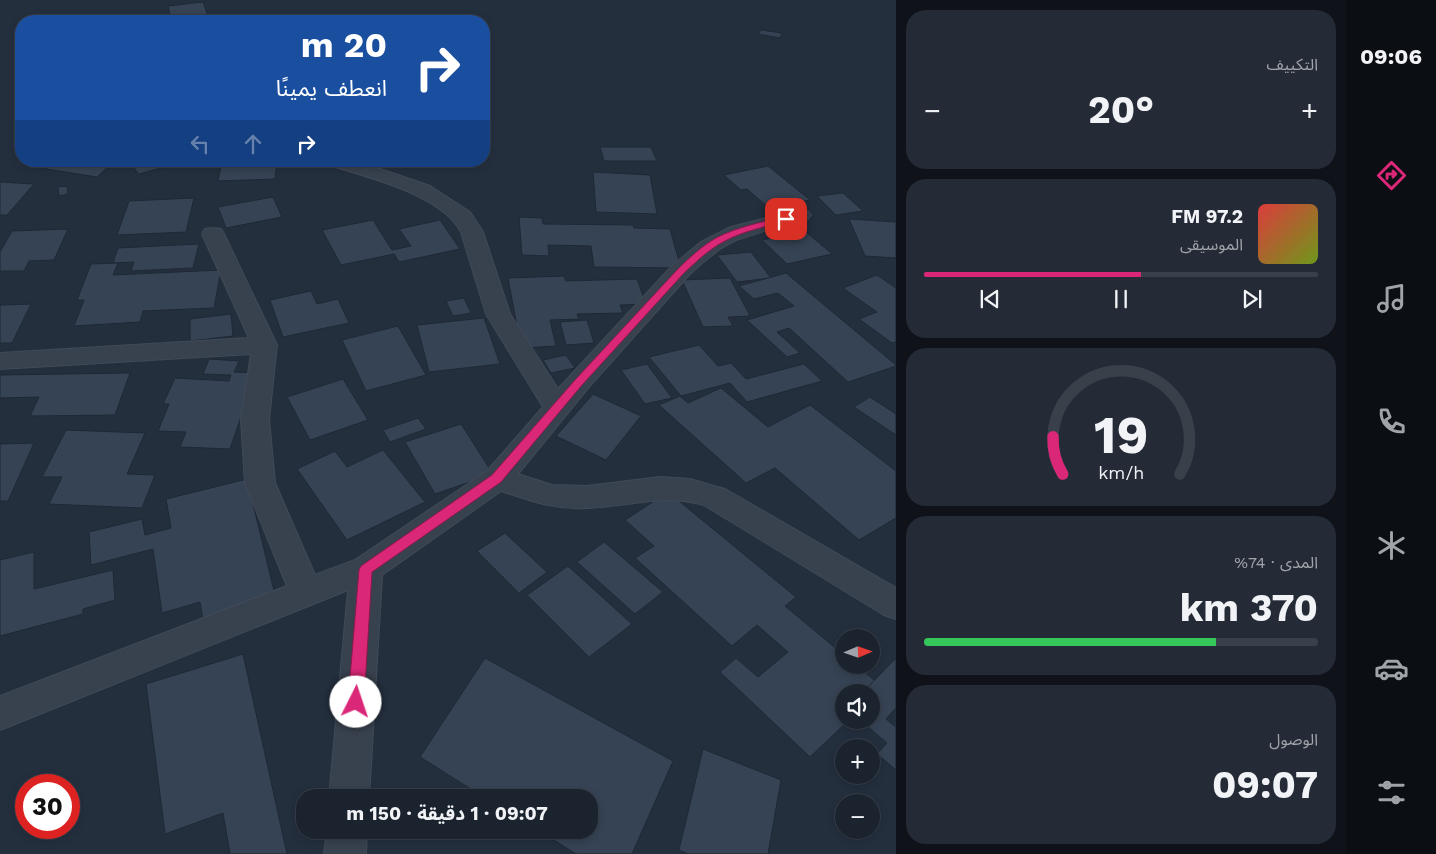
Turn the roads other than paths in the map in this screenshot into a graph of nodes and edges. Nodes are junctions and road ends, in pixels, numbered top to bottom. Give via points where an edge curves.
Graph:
1 (355, 167) edge
2 (800, 215) dead end
3 (213, 234) dead end
4 (266, 346) junction
5 (0, 361) edge
6 (557, 408) junction
7 (497, 479) junction
8 (366, 570) junction
9 (306, 593) junction
10 (896, 605) edge
11 (0, 713) edge
12 (350, 789) edge
13 (346, 839) edge
14 (345, 854) edge

1 - 6 street via 423,190 463,216 472,232 498,314
2 - 6 street via 720,240 699,254
3 - 4 street
4 - 5 street
4 - 9 street via 255,419 260,483
6 - 7 street
7 - 8 street
7 - 10 street via 552,496 587,497 660,488 690,490 714,497
8 - 9 street
8 - 12 street
9 - 11 street
13 - 14 street

